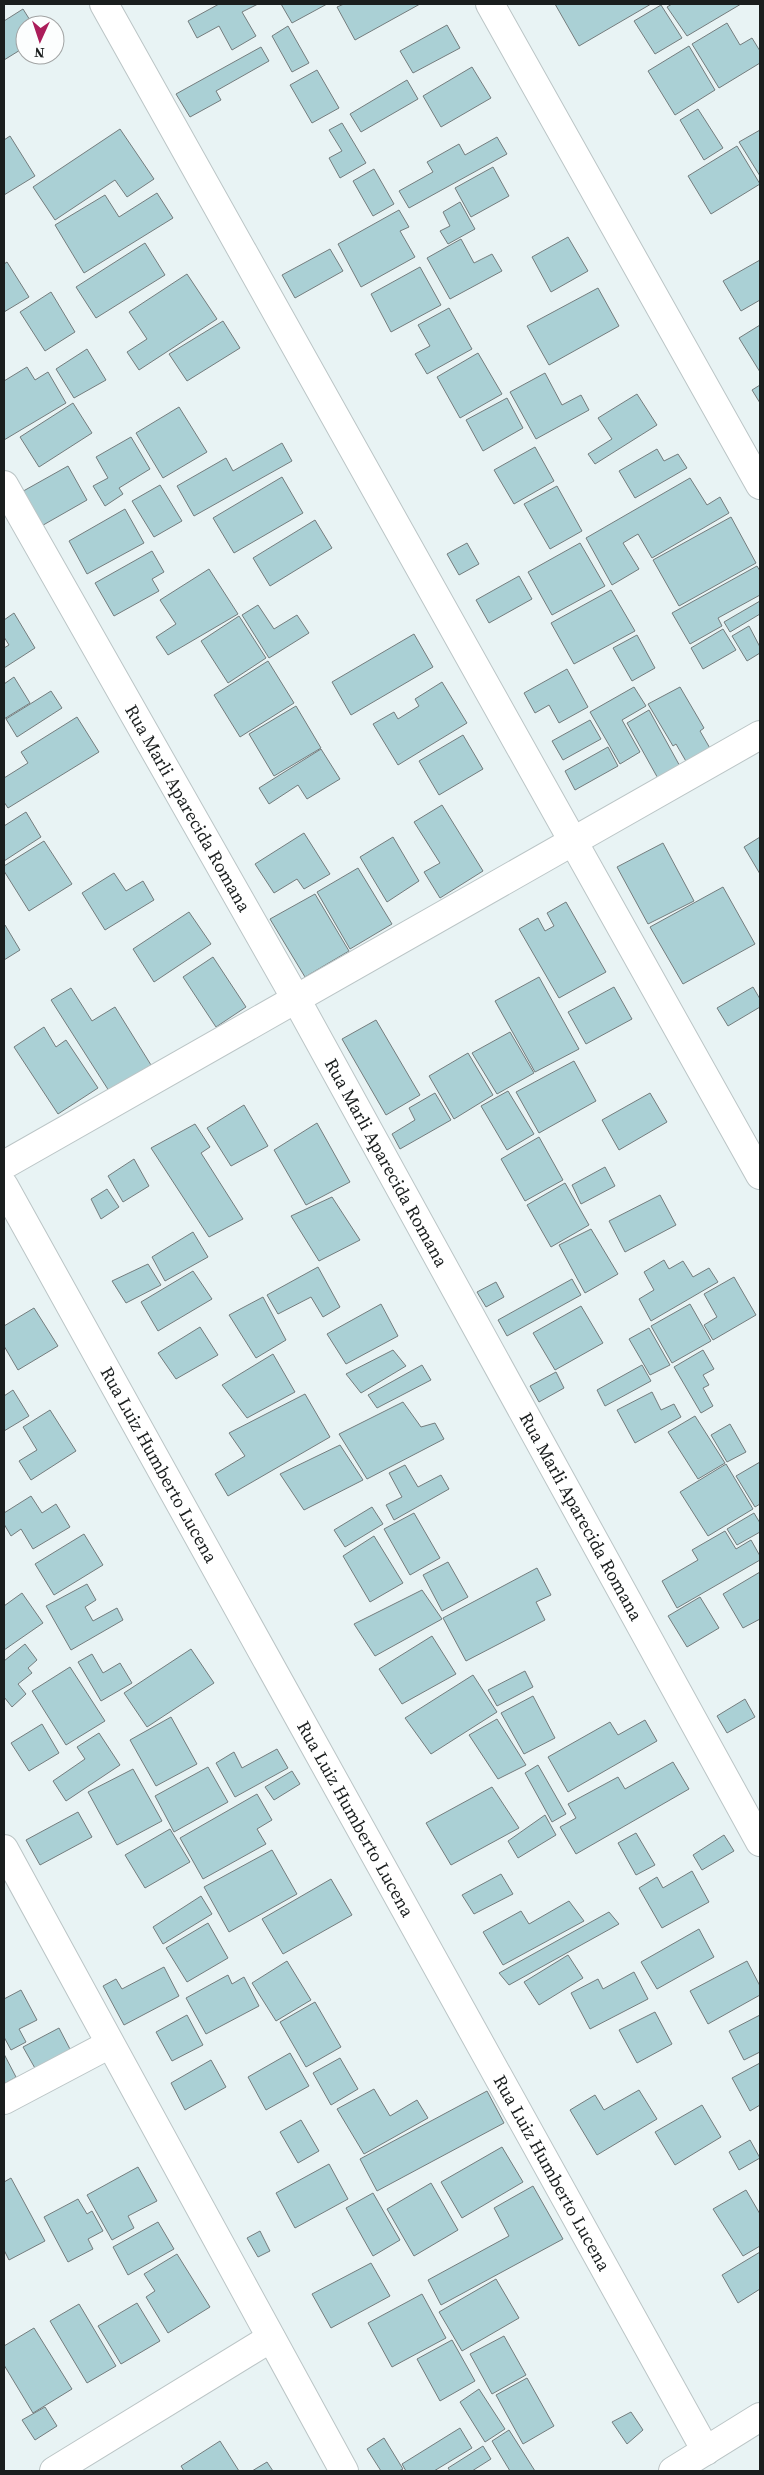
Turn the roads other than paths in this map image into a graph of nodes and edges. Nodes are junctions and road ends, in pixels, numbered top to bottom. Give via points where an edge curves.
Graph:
1 (104, 4) edge
2 (490, 4) edge
3 (4, 485) edge
4 (760, 485) edge
5 (760, 735) edge
6 (574, 841) junction
7 (296, 999) junction
8 (4, 1165) edge
9 (760, 1175) edge
10 (4, 1186) edge
11 (760, 1842) edge
12 (4, 1849) edge
13 (110, 2044) junction
14 (4, 2100) edge
15 (271, 2338) junction
16 (760, 2417) edge
17 (706, 2451) junction
18 (54, 2471) edge
19 (344, 2471) edge
20 (673, 2471) edge

1 - 6 street
2 - 4 street
3 - 7 street, Rua Marli Aparecida Romana
5 - 6 street
6 - 7 street
6 - 9 street
7 - 8 street
7 - 11 street, Rua Marli Aparecida Romana
10 - 17 street, Rua Luiz Humberto Lucena
12 - 13 street
13 - 14 street
13 - 15 street
15 - 18 street
15 - 19 street
16 - 17 street
17 - 20 street

